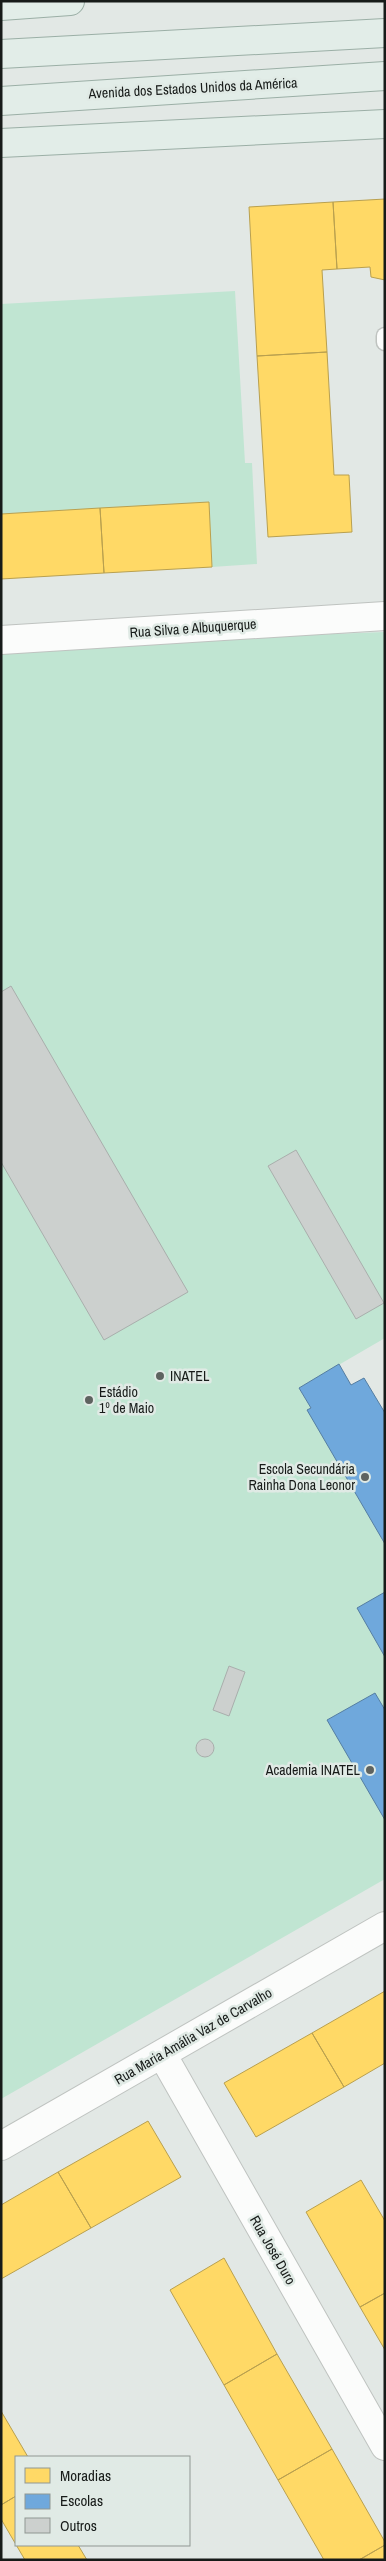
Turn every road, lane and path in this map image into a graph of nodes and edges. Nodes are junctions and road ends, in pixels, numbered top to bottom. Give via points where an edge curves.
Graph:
1 (70, 1) edge
2 (1, 6) edge
3 (385, 33) edge
4 (1, 54) edge
5 (385, 76) edge
6 (1, 101) edge
7 (385, 124) edge
8 (1, 143) edge
9 (385, 336) edge
10 (385, 342) edge
11 (385, 616) edge
12 (1, 640) edge
13 (385, 1926) edge
14 (162, 2054) junction
15 (1, 2146) edge
16 (385, 2446) edge

1 - 2 main road
3 - 4 main road
5 - 6 main road, Avenida dos Estados Unidos da América
7 - 8 main road
9 - 10 lane
11 - 12 street, Rua Silva e Albuquerque
13 - 14 street, Rua Maria Amália Vaz de Carvalho
14 - 15 street, Rua Maria Amália Vaz de Carvalho
14 - 16 street, Rua José Duro

